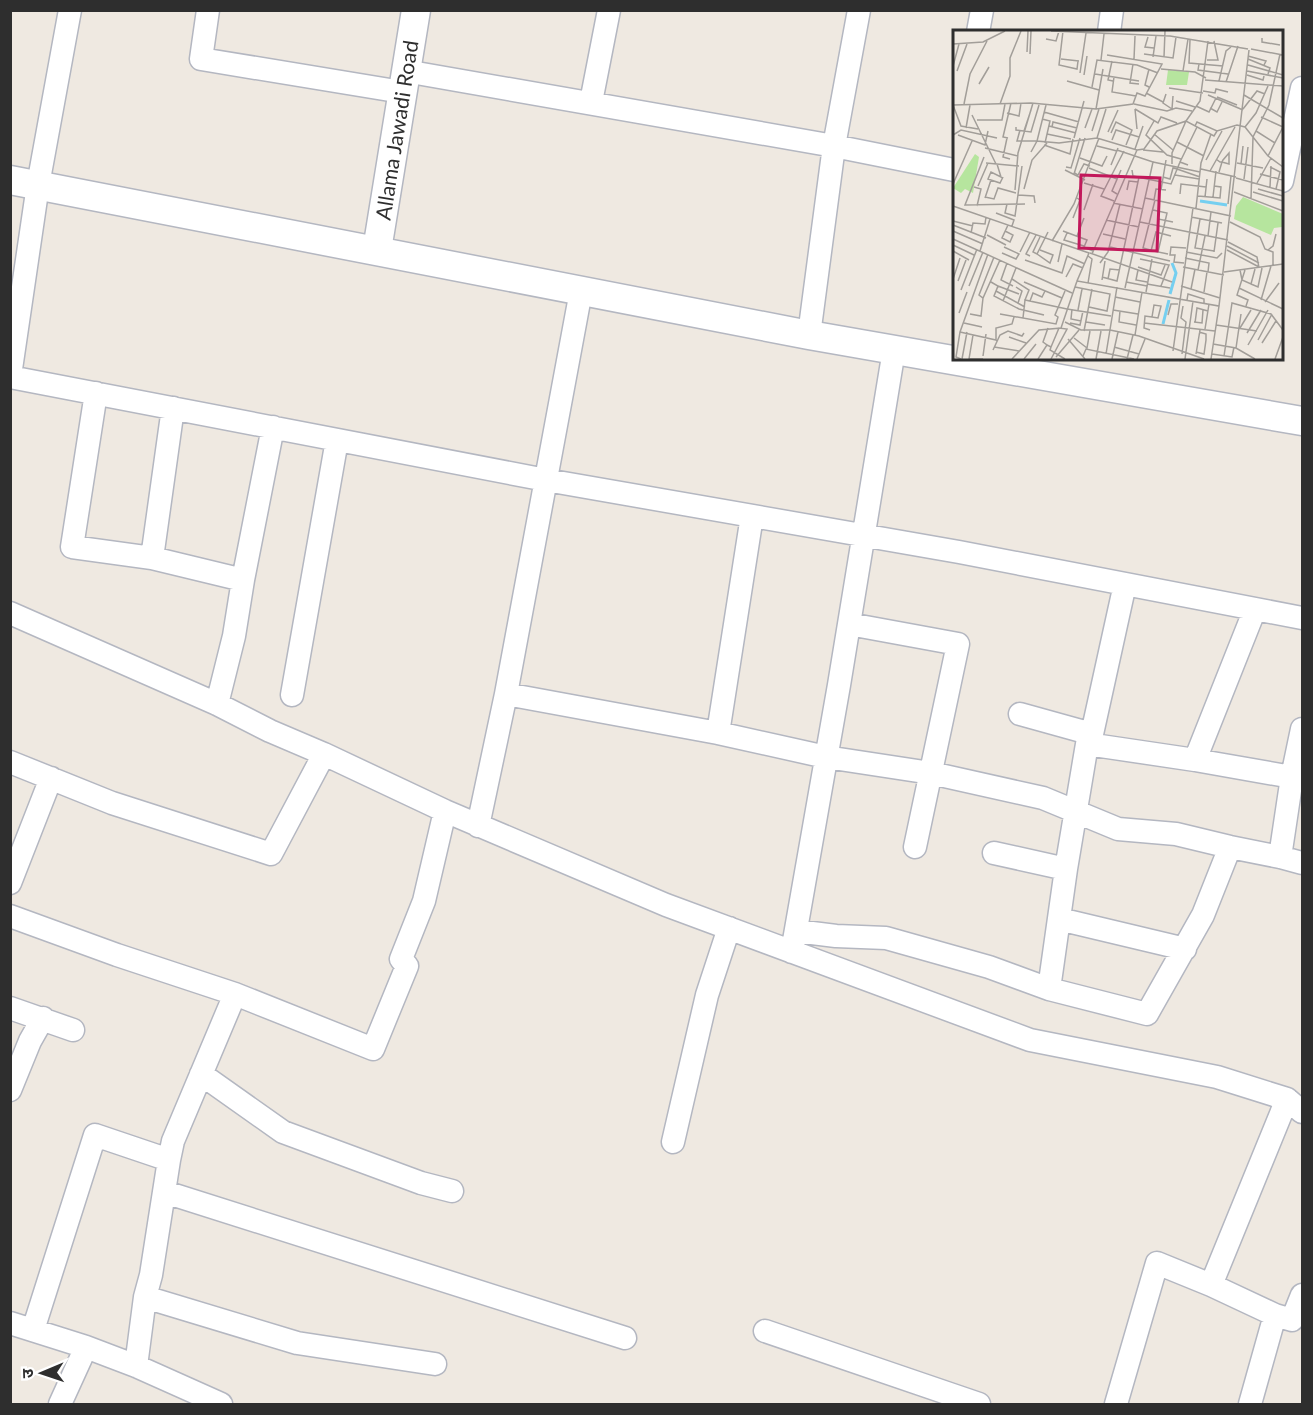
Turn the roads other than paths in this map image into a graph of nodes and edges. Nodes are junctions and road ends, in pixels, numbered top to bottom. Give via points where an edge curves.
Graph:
1 (70, 10) edge
2 (208, 10) edge
3 (416, 10) edge
4 (609, 10) edge
5 (859, 10) edge
6 (982, 10) edge
7 (1112, 10) edge
8 (978, 30) edge
9 (1109, 30) edge
10 (404, 81) junction
11 (1302, 88) edge
12 (591, 102) junction
13 (1293, 114) edge
14 (834, 146) junction
15 (953, 170) edge
16 (1283, 170) edge
17 (10, 180) edge
18 (38, 185) junction
19 (377, 250) junction
20 (581, 291) junction
21 (809, 335) junction
22 (894, 350) junction
23 (10, 376) edge
24 (96, 393) junction
25 (173, 408) junction
26 (1302, 421) edge
27 (273, 427) junction
28 (337, 440) junction
29 (546, 480) junction
30 (753, 516) junction
31 (864, 535) junction
32 (152, 558) junction
33 (243, 580) junction
34 (1125, 584) junction
35 (1255, 609) junction
36 (10, 613) edge
37 (1302, 618) edge
38 (849, 624) junction
39 (506, 694) junction
40 (292, 695) dead end
41 (217, 704) junction
42 (1020, 714) dead end
43 (1302, 729) edge
44 (718, 733) junction
45 (1090, 739) junction
46 (324, 754) junction
47 (826, 757) junction
48 (1195, 760) junction
49 (10, 762) edge
50 (931, 773) junction
51 (1293, 777) junction
52 (51, 778) junction
53 (445, 811) junction
54 (1076, 812) junction
55 (478, 826) junction
56 (915, 847) dead end
57 (1230, 847) junction
58 (994, 853) dead end
59 (1281, 857) junction
60 (1302, 863) edge
61 (1066, 869) junction
62 (10, 883) edge
63 (10, 916) edge
64 (1059, 919) junction
65 (729, 928) junction
66 (794, 941) junction
67 (1185, 949) junction
68 (1049, 989) junction
69 (235, 994) junction
70 (10, 1008) edge
71 (43, 1018) junction
72 (73, 1030) dead end
73 (201, 1074) junction
74 (10, 1090) edge
75 (1295, 1105) edge
76 (673, 1142) dead end
77 (168, 1160) junction
78 (452, 1191) dead end
79 (165, 1192) junction
80 (1211, 1285) junction
81 (1302, 1295) edge
82 (145, 1297) junction
83 (1275, 1315) junction
84 (10, 1323) edge
85 (33, 1330) junction
86 (765, 1331) dead end
87 (625, 1338) dead end
88 (86, 1347) junction
89 (435, 1364) dead end
90 (136, 1366) junction
91 (60, 1404) edge
92 (221, 1404) edge
93 (979, 1404) edge
94 (1116, 1404) edge
95 (1250, 1404) edge

1 - 18 street
2 - 10 street via 201,59
3 - 10 street, Allama Jawadi Road
4 - 12 street
5 - 14 street
6 - 8 street
7 - 9 street
10 - 12 street
10 - 19 street, Allama Jawadi Road
11 - 13 street
12 - 14 street
13 - 16 street
14 - 15 street
14 - 21 street
17 - 18 street
18 - 19 street
18 - 23 street
19 - 20 street
20 - 21 street
20 - 29 street
21 - 22 street
22 - 26 street
22 - 31 street
23 - 24 street
24 - 25 street
24 - 32 street via 72,547
25 - 27 street
25 - 32 street
27 - 28 street
27 - 33 street
28 - 29 street
28 - 40 street
29 - 30 street
29 - 39 street
30 - 31 street
30 - 44 street
31 - 34 street
31 - 38 street
32 - 33 street
33 - 41 street
34 - 35 street
34 - 45 street
35 - 37 street
35 - 48 street
36 - 41 street
38 - 47 street
38 - 50 street via 958,644
39 - 44 street
39 - 55 street
41 - 46 street
42 - 45 street
43 - 51 street
44 - 47 street
45 - 48 street
45 - 54 street
46 - 52 street via 271,854
46 - 53 street
47 - 50 street
47 - 66 street
48 - 51 street
49 - 52 street
50 - 54 street via 1043,798
50 - 56 street
51 - 59 street
52 - 62 street
53 - 55 street
53 - 69 street via 424,901 401,959 407,966 373,1049
54 - 57 street via 1118,829 1176,834
54 - 61 street
55 - 65 street
57 - 59 street
57 - 67 street
58 - 61 street
59 - 60 street
61 - 64 street
63 - 69 street
64 - 67 street
64 - 68 street
65 - 66 street
65 - 76 street via 707,995
66 - 68 street via 836,936 886,938 989,967
66 - 75 street via 1030,1040 1217,1077
67 - 68 street via 1147,1014
69 - 73 street
70 - 71 street
71 - 72 street
71 - 74 street
73 - 77 street
73 - 78 street via 283,1132
75 - 80 street
77 - 79 street
77 - 85 street via 95,1135
79 - 82 street
79 - 87 street
80 - 83 street
80 - 94 street via 1157,1263
81 - 83 street via 1292,1320
82 - 89 street via 297,1343
82 - 90 street
83 - 95 street
84 - 85 street
85 - 88 street
86 - 93 street
88 - 90 street
88 - 91 street
90 - 92 street

